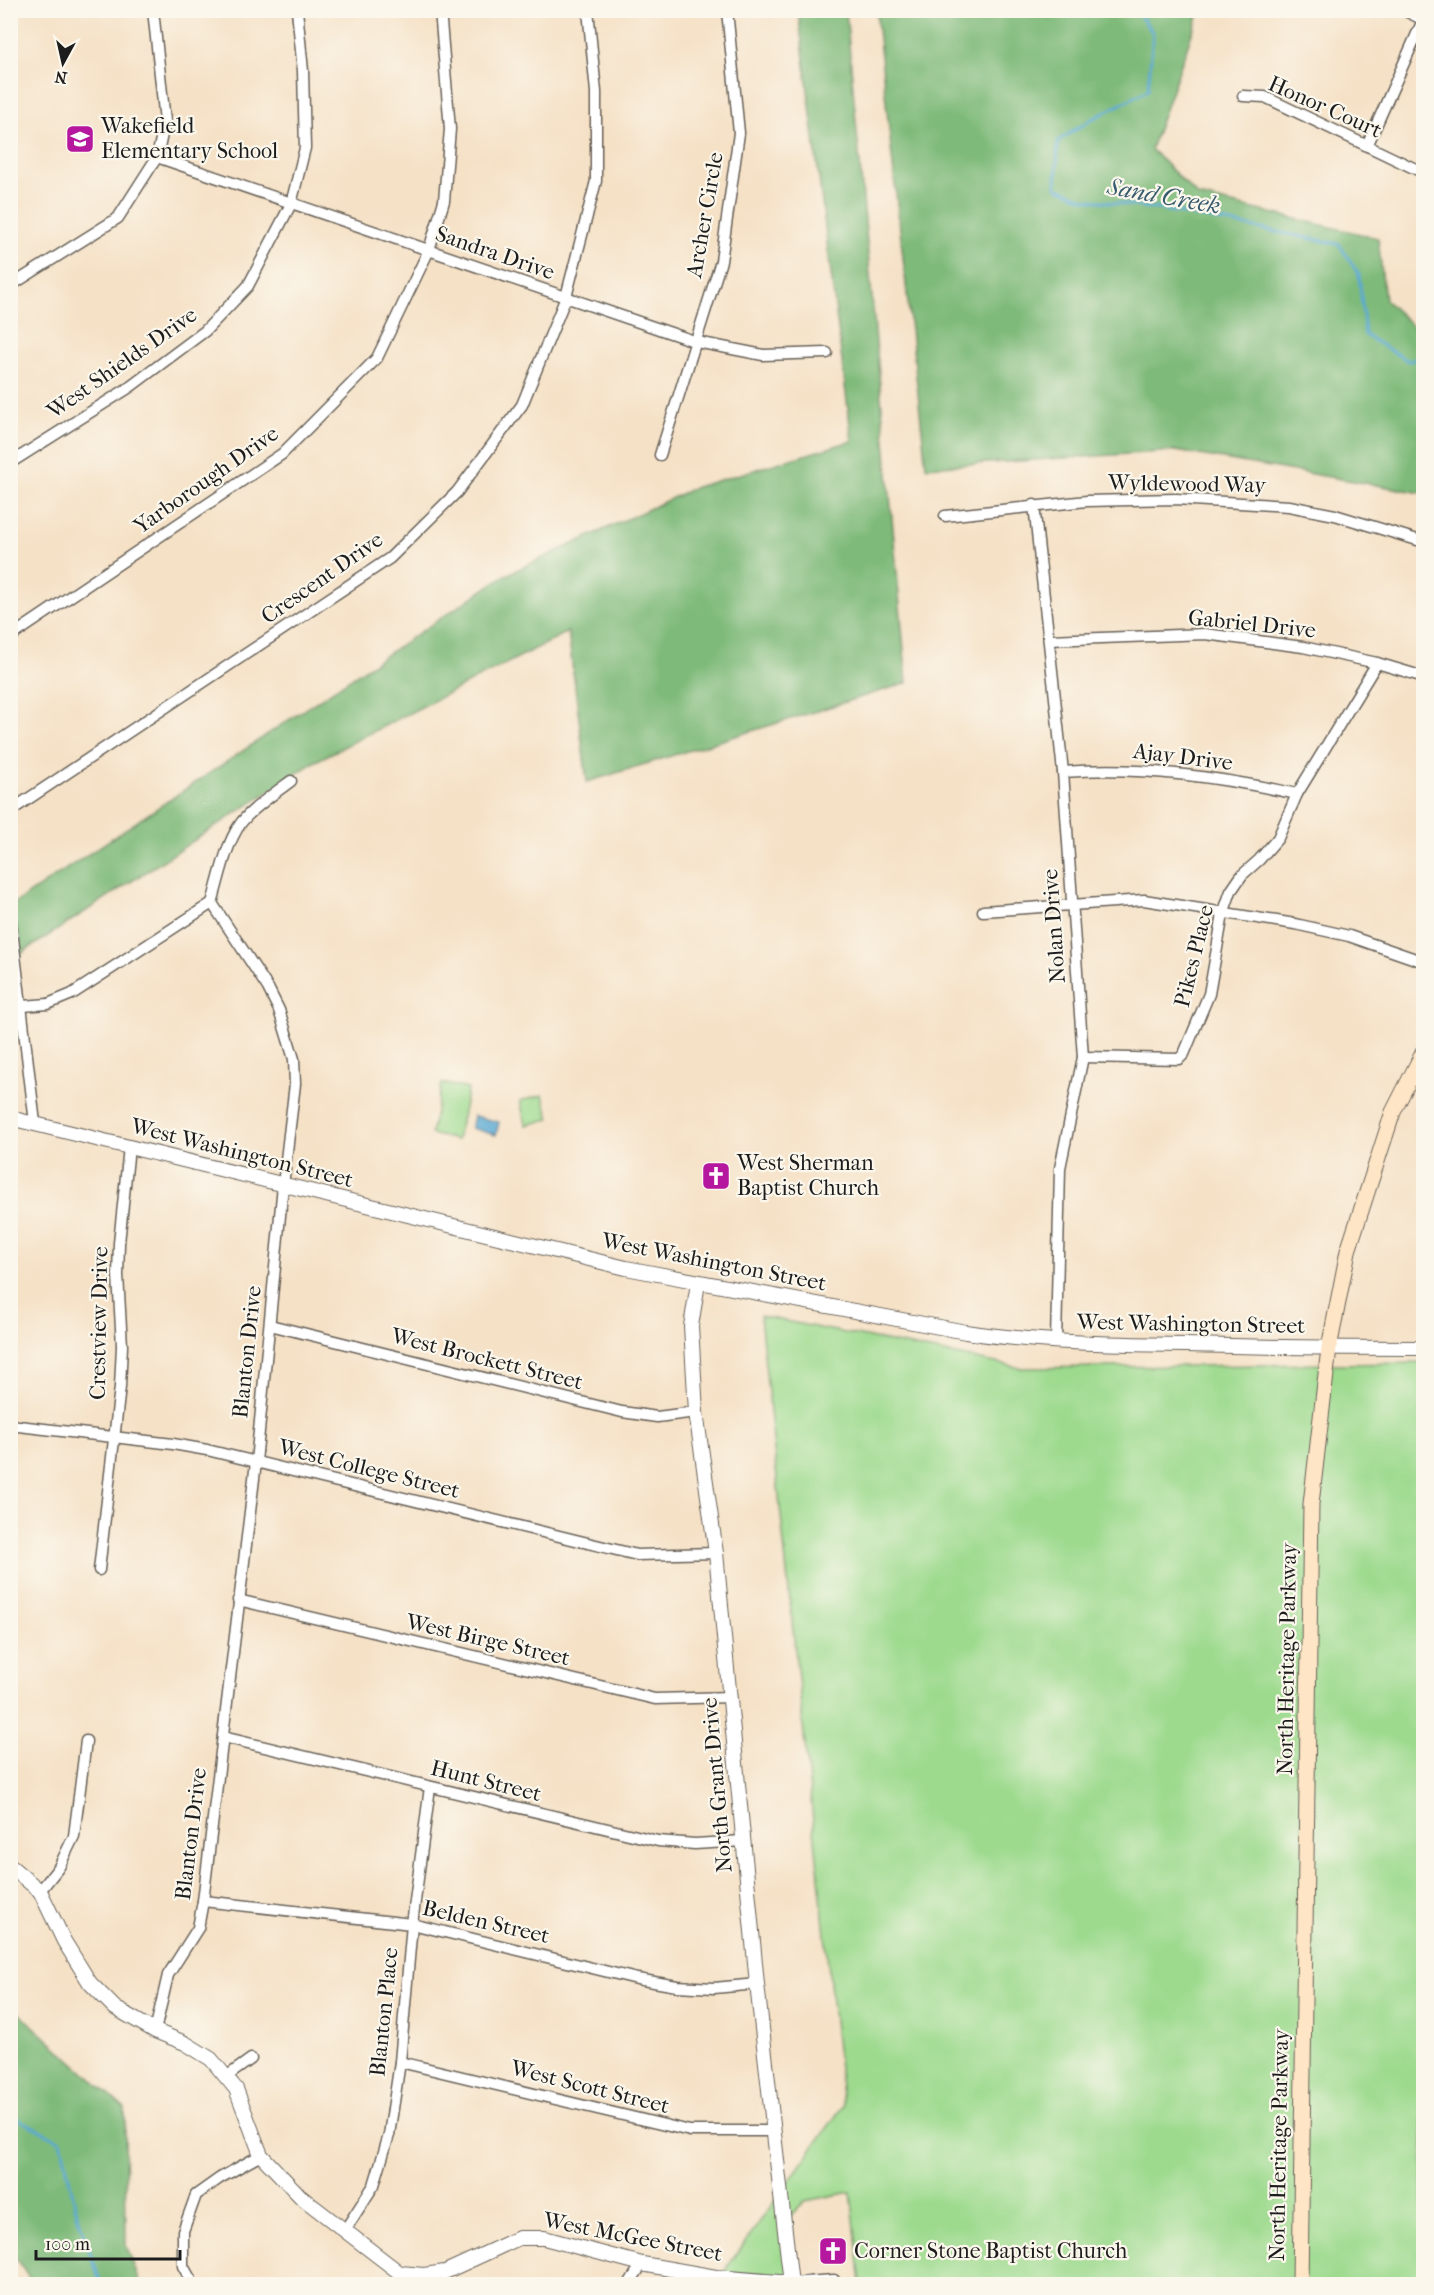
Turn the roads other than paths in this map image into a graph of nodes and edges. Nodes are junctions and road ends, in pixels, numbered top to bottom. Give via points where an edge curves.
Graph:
1 (153, 10) edge
2 (297, 10) edge
3 (440, 10) edge
4 (588, 10) edge
5 (727, 10) edge
6 (1403, 10) edge
7 (1423, 20) edge
8 (1243, 96) dead end
9 (1367, 146) junction
10 (157, 157) junction
11 (1424, 173) edge
12 (291, 204) junction
13 (429, 250) junction
14 (10, 286) edge
15 (566, 297) junction
16 (697, 342) junction
17 (827, 353) dead end
18 (660, 455) dead end
19 (10, 464) edge
20 (1034, 505) junction
21 (945, 516) dead end
22 (1424, 542) edge
23 (10, 637) edge
24 (1049, 640) junction
25 (1377, 663) junction
26 (1424, 677) edge
27 (1063, 772) junction
28 (291, 781) dead end
29 (1297, 794) junction
30 (10, 812) edge
31 (212, 903) junction
32 (1071, 905) junction
33 (983, 911) dead end
34 (10, 913) edge
35 (1223, 914) junction
36 (1424, 962) edge
37 (23, 1006) junction
38 (1424, 1050) edge
39 (1083, 1057) junction
40 (10, 1118) edge
41 (35, 1123) junction
42 (129, 1147) junction
43 (283, 1185) junction
44 (698, 1283) junction
45 (270, 1325) junction
46 (1056, 1342) junction
47 (1329, 1348) junction
48 (1424, 1348) edge
49 (696, 1413) junction
50 (10, 1425) edge
51 (113, 1437) junction
52 (256, 1462) junction
53 (716, 1553) junction
54 (99, 1570) dead end
55 (238, 1600) junction
56 (731, 1697) junction
57 (223, 1737) junction
58 (86, 1741) dead end
59 (430, 1787) junction
60 (743, 1840) junction
61 (10, 1866) edge
62 (40, 1891) junction
63 (203, 1901) junction
64 (412, 1924) junction
65 (757, 1984) junction
66 (155, 2031) junction
67 (251, 2059) dead end
68 (400, 2062) junction
69 (226, 2077) junction
70 (773, 2131) junction
71 (261, 2155) junction
72 (345, 2230) junction
73 (642, 2264) junction
74 (834, 2280) dead end
75 (193, 2284) edge
76 (629, 2284) edge
77 (791, 2284) edge
78 (1300, 2284) edge

1 - 10 street via 165,121
2 - 12 street, West Shields Drive via 305,148
3 - 13 street, Yarborough Drive via 450,129 444,201
4 - 15 street, Crescent Drive via 597,92 596,181
5 - 16 street, Archer Circle via 739,133 721,261
6 - 7 street
7 - 9 street
8 - 9 street, Honor Court via 1265,97
9 - 11 street, Honor Court
10 - 12 street, Sandra Drive
10 - 14 street via 118,218
12 - 13 street, Sandra Drive
12 - 19 street, West Shields Drive via 248,286 205,330 130,387
13 - 15 street, Sandra Drive
13 - 23 street, Yarborough Drive via 377,358 282,454
15 - 16 street, Sandra Drive
15 - 30 street, Crescent Drive via 522,405 457,492 390,558
16 - 17 street, Sandra Drive via 763,356
16 - 18 street, Archer Circle
20 - 21 street, Wyldewood Way
20 - 22 street, Wyldewood Way via 1176,500 1289,506 1335,515
20 - 24 street, Nolan Drive
24 - 25 street, Gabriel Drive via 1205,634 1303,647
24 - 27 street, Nolan Drive
25 - 26 street
25 - 29 street, Pikes Place
27 - 29 street, Ajay Drive via 1099,769 1191,774
27 - 32 street, Nolan Drive
28 - 31 street via 237,828
29 - 35 street, Pikes Place via 1278,838 1242,875
31 - 37 street via 72,994 48,1004
31 - 43 street, Blanton Drive via 268,988 290,1039 295,1084
32 - 33 street
32 - 35 street via 1144,900
32 - 39 street, Nolan Drive
34 - 37 street
35 - 36 street via 1348,936
35 - 39 street, Pikes Place via 1209,994 1184,1054 1179,1059
37 - 41 street
38 - 47 main road, North Heritage Parkway via 1389,1122 1348,1251
39 - 46 street, Nolan Drive via 1060,1168
40 - 41 street, West Washington Street
41 - 42 street, West Washington Street
42 - 43 street, West Washington Street
42 - 51 street, Crestview Drive via 119,1243 122,1346
43 - 44 street, West Washington Street
43 - 45 street, Blanton Drive
44 - 46 street, West Washington Street via 966,1332
44 - 49 street, North Grant Drive via 691,1326
45 - 49 street, West Brockett Street via 622,1412 657,1417
45 - 52 street, Blanton Drive
46 - 47 street, West Washington Street
47 - 48 street, West Washington Street
47 - 78 main road, North Heritage Parkway via 1311,1504
49 - 53 street, North Grant Drive
50 - 51 street, West College Street
51 - 52 street, West College Street via 173,1444
51 - 54 street, Crestview Drive
52 - 53 street, West College Street via 637,1555
52 - 55 street, Blanton Drive
53 - 56 street, North Grant Drive
55 - 56 street, West Birge Street via 655,1699
55 - 57 street, Blanton Drive
56 - 60 street, North Grant Drive
57 - 59 street, Hunt Street
57 - 63 street, Blanton Drive
58 - 62 street via 74,1836 59,1867
59 - 60 street, Hunt Street via 658,1841 695,1844
59 - 64 street, Blanton Place
60 - 65 street, North Grant Drive
61 - 62 street, West McGee Street
62 - 66 street, West McGee Street via 90,1983 115,2008
63 - 64 street, Belden Street
63 - 66 street, Blanton Drive via 198,1928 168,1976
64 - 65 street, Belden Street via 677,1986
64 - 68 street, Blanton Place
65 - 70 street, North Grant Drive
66 - 69 street, West McGee Street via 202,2054
67 - 69 street
68 - 70 street, West Scott Street via 690,2131
68 - 72 street, Blanton Place via 388,2135 374,2185
69 - 71 street, West McGee Street via 236,2089
70 - 77 street, North Grant Drive
71 - 72 street, West McGee Street via 302,2197
71 - 75 street via 196,2195 183,2231 183,2265
72 - 73 street, West McGee Street via 400,2273 424,2276 445,2272 519,2238 544,2238
73 - 76 street
73 - 77 street, West McGee Street via 716,2277
74 - 77 street, West McGee Street

